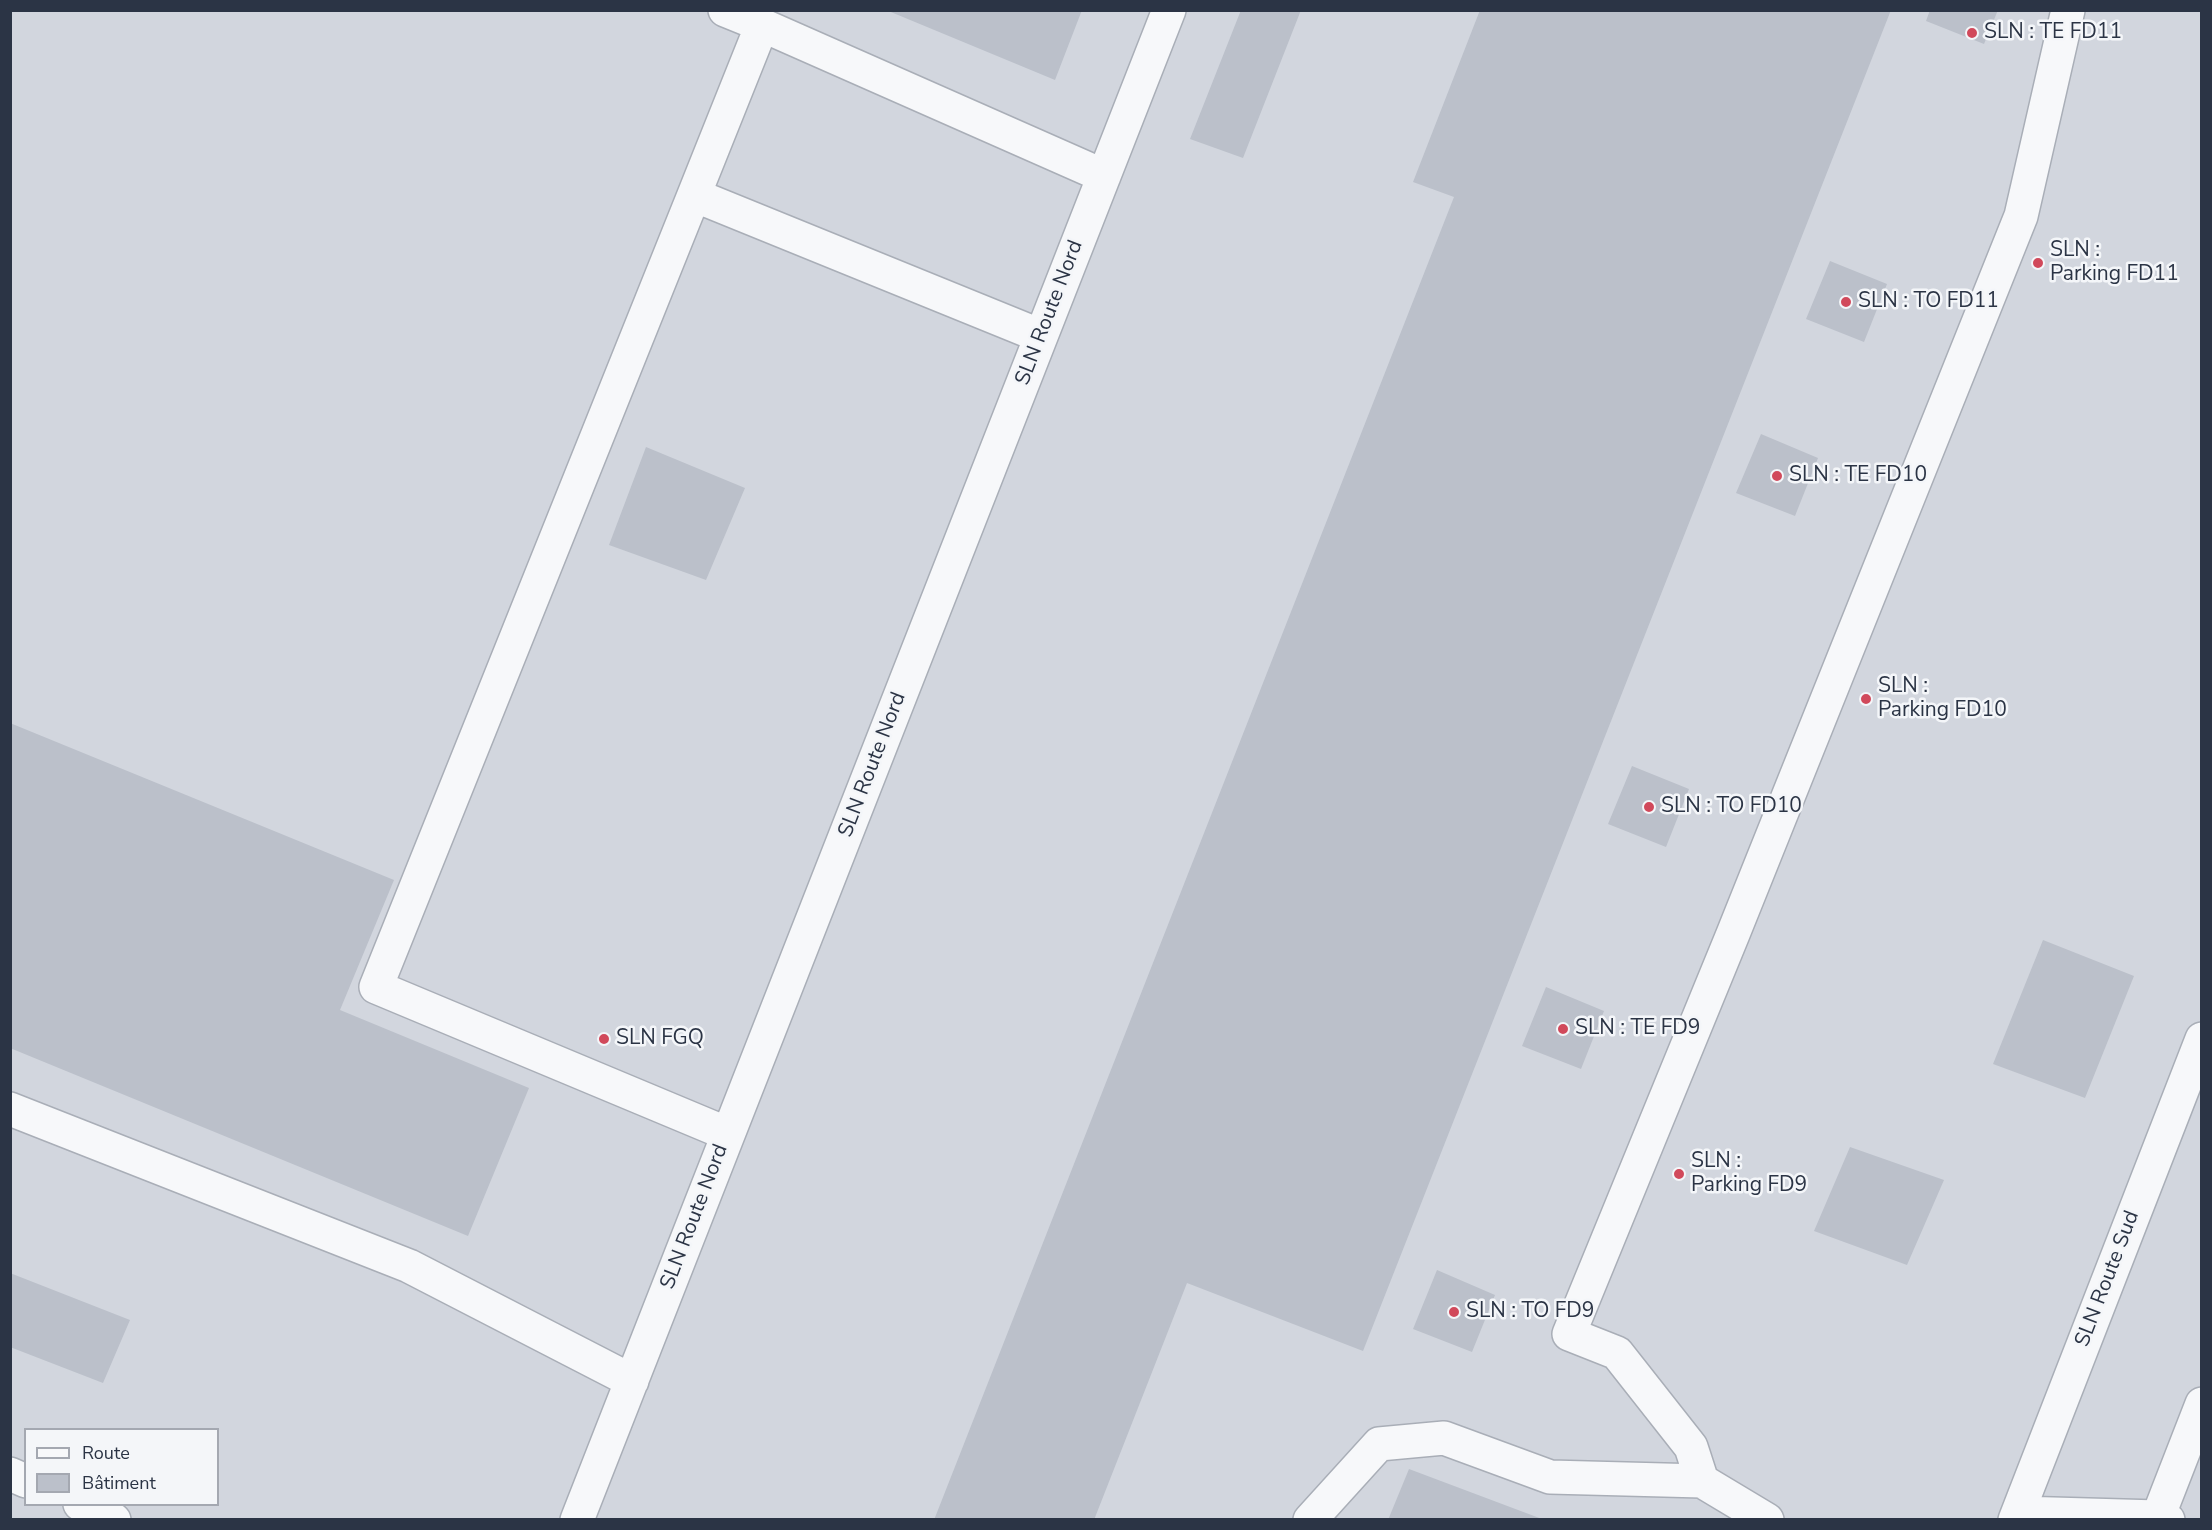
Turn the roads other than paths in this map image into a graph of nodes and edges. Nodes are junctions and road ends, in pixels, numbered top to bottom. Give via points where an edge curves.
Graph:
1 (725, 10) edge
2 (1169, 10) edge
3 (2068, 10) edge
4 (762, 25) junction
5 (1104, 176) junction
6 (694, 195) junction
7 (1041, 336) junction
8 (2202, 1039) edge
9 (10, 1109) edge
10 (728, 1134) junction
11 (632, 1381) junction
12 (2202, 1404) edge
13 (10, 1474) edge
14 (24, 1480) edge
15 (1702, 1481) junction
16 (84, 1506) edge
17 (2017, 1516) edge
18 (2163, 1518) edge
19 (114, 1520) edge
20 (577, 1520) edge
21 (1310, 1520) edge
22 (1767, 1520) edge

1 - 4 lane
2 - 5 lane, SLN Route Nord
3 - 15 lane via 2021,216 1569,1334 1617,1353 1691,1447
4 - 5 lane
4 - 6 lane
5 - 7 lane, SLN Route Nord
6 - 7 lane
6 - 10 lane via 376,987
7 - 10 lane, SLN Route Nord
8 - 17 lane, SLN Route Sud
9 - 11 lane via 409,1266
10 - 11 lane, SLN Route Nord
11 - 20 lane, SLN Route Nord
12 - 18 lane
13 - 14 lane
15 - 21 lane via 1550,1477 1444,1438 1379,1444
15 - 22 lane
16 - 19 lane
17 - 18 lane

